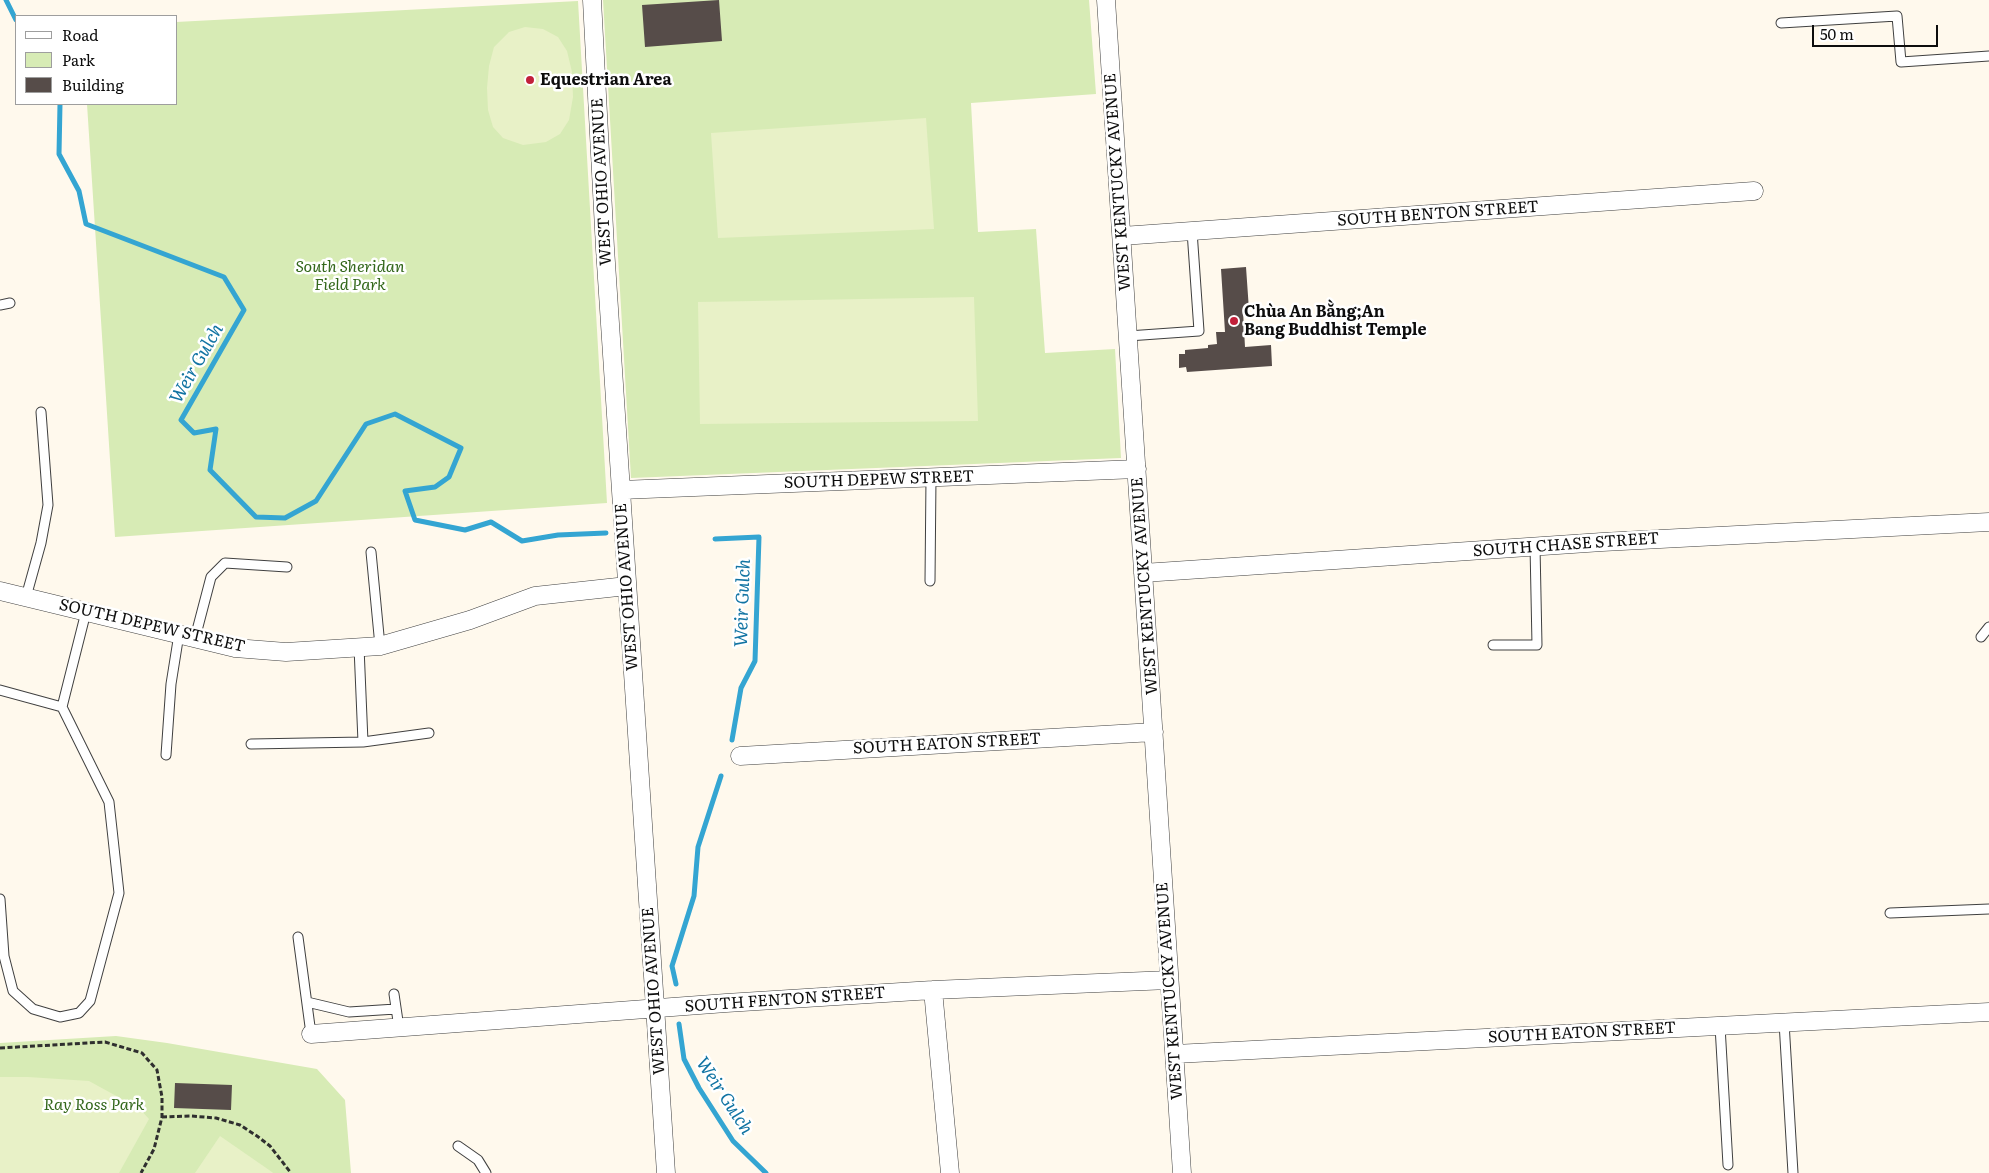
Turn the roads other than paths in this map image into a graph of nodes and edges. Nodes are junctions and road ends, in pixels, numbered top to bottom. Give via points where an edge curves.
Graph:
1 (592, 0) edge
2 (1106, 0) edge
3 (1781, 23) dead end
4 (1989, 56) edge
5 (1754, 191) dead end
6 (1192, 231) junction
7 (1122, 236) junction
8 (10, 303) dead end
9 (0, 306) edge
10 (1128, 336) junction
11 (41, 412) dead end
12 (1137, 469) junction
13 (931, 478) junction
14 (621, 490) junction
15 (1989, 522) edge
16 (1535, 546) junction
17 (371, 552) dead end
18 (287, 567) dead end
19 (1143, 573) junction
20 (930, 580) dead end
21 (627, 586) junction
22 (0, 590) edge
23 (26, 597) junction
24 (86, 612) junction
25 (1989, 627) edge
26 (187, 636) junction
27 (1981, 637) dead end
28 (1493, 645) dead end
29 (380, 646) junction
30 (359, 647) junction
31 (0, 690) edge
32 (62, 707) junction
33 (1154, 732) junction
34 (429, 733) dead end
35 (363, 742) junction
36 (251, 744) dead end
37 (166, 755) dead end
38 (740, 756) dead end
39 (0, 899) edge
40 (1989, 909) edge
41 (1890, 913) dead end
42 (298, 937) dead end
43 (1169, 980) junction
44 (933, 990) junction
45 (394, 994) dead end
46 (307, 1002) junction
47 (396, 1009) junction
48 (656, 1009) junction
49 (1989, 1012) edge
50 (1784, 1022) junction
51 (1720, 1026) junction
52 (399, 1028) junction
53 (311, 1034) joint
54 (1175, 1054) junction
55 (458, 1146) dead end
56 (1728, 1164) dead end
57 (486, 1173) edge
58 (666, 1173) edge
59 (950, 1173) edge
60 (1182, 1173) edge
61 (1793, 1173) edge

1 - 14 street, WEST OHIO AVENUE
2 - 7 street, WEST KENTUCKY AVENUE
3 - 4 lane via 1897,16 1901,62
5 - 6 street, SOUTH BENTON STREET
6 - 7 street, SOUTH BENTON STREET
6 - 10 lane via 1199,331
7 - 10 street, WEST KENTUCKY AVENUE
8 - 9 lane
10 - 12 street, WEST KENTUCKY AVENUE
11 - 23 lane via 48,505
12 - 13 street, SOUTH DEPEW STREET
12 - 19 street, WEST KENTUCKY AVENUE
13 - 14 street, SOUTH DEPEW STREET
13 - 20 lane
14 - 21 street, WEST OHIO AVENUE
15 - 16 street, SOUTH CHASE STREET
16 - 19 street, SOUTH CHASE STREET
16 - 28 lane via 1537,645
17 - 29 lane
18 - 26 lane via 225,563 212,577
19 - 33 street, WEST KENTUCKY AVENUE
21 - 29 street, SOUTH DEPEW STREET via 535,596 470,620
21 - 48 street, WEST OHIO AVENUE
22 - 23 street, SOUTH DEPEW STREET
23 - 24 street, SOUTH DEPEW STREET
24 - 26 street, SOUTH DEPEW STREET
24 - 32 lane
25 - 27 lane
26 - 30 street, SOUTH DEPEW STREET via 235,648 286,652
26 - 37 lane via 172,684
29 - 30 street, SOUTH DEPEW STREET
30 - 35 lane
31 - 32 lane
32 - 39 lane via 109,802 119,893 90,1001 79,1013 60,1017 33,1009 13,991 4,956
33 - 38 street, SOUTH EATON STREET
33 - 43 street, WEST KENTUCKY AVENUE
34 - 35 lane
35 - 36 lane
40 - 41 lane
42 - 46 lane
43 - 44 street, SOUTH FENTON STREET
43 - 54 street, WEST KENTUCKY AVENUE
44 - 48 street, SOUTH FENTON STREET
44 - 59 street
45 - 47 lane
46 - 47 lane via 349,1012
46 - 53 lane
47 - 52 lane
48 - 52 street, SOUTH FENTON STREET
48 - 58 street, WEST OHIO AVENUE
49 - 50 street, SOUTH EATON STREET
50 - 51 street, SOUTH EATON STREET
50 - 61 lane
51 - 54 street, SOUTH EATON STREET
51 - 56 lane
52 - 53 street, SOUTH FENTON STREET
54 - 60 street, WEST KENTUCKY AVENUE
55 - 57 lane via 478,1160

